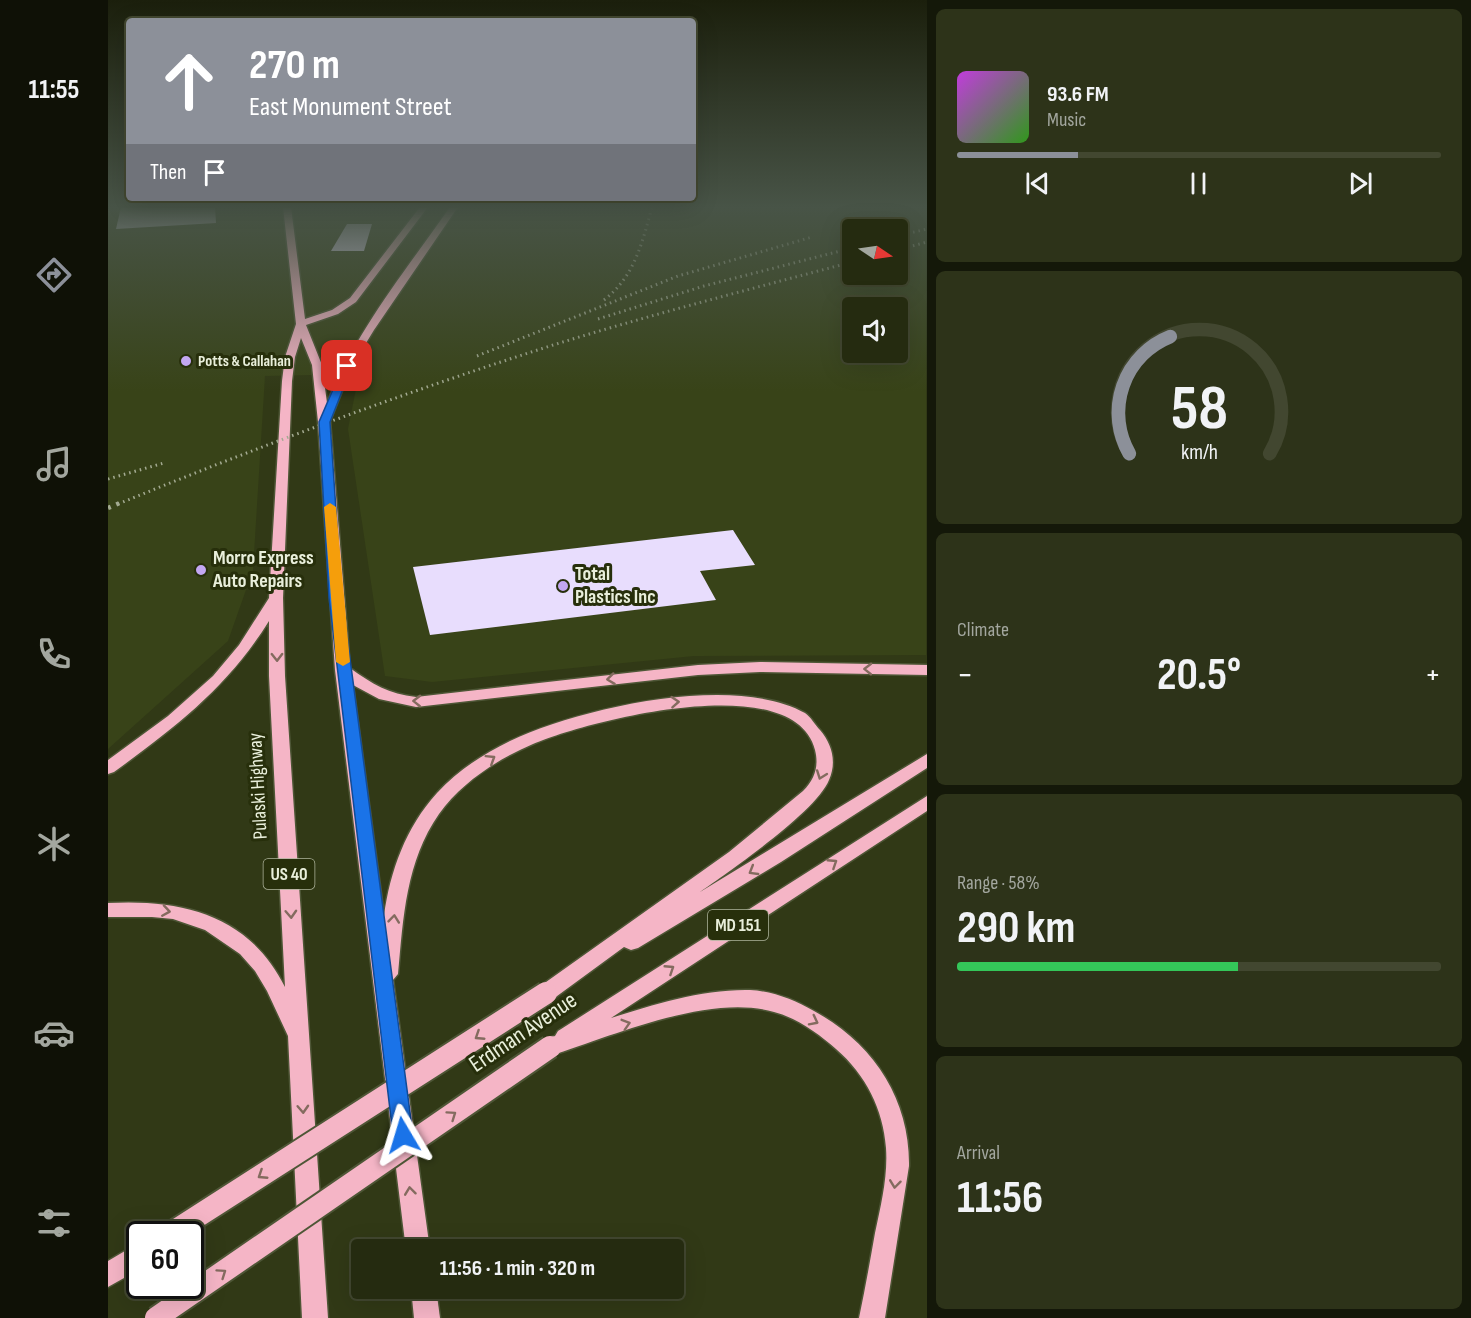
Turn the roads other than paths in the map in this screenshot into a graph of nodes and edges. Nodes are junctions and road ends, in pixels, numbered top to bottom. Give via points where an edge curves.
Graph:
1 (294, 269) edge
2 (377, 269) edge
3 (412, 269) edge
4 (301, 324) junction
5 (324, 422) junction
6 (276, 598) junction
7 (344, 670) junction
8 (927, 670) edge
9 (927, 760) edge
10 (108, 768) edge
11 (927, 802) edge
12 (108, 910) edge
13 (546, 993) junction
14 (385, 998) junction
15 (298, 1036) junction
16 (550, 1047) junction
17 (190, 1221) edge
18 (417, 1239) edge
19 (126, 1261) edge
20 (108, 1275) edge
21 (424, 1299) edge
22 (156, 1318) edge
23 (315, 1318) edge
24 (427, 1318) edge
25 (872, 1318) edge

1 - 4 main road, Pulaski Highway / US 40
2 - 4 main road via 353,300 335,312
3 - 5 main road via 347,366
4 - 5 main road, Pulaski Highway / US 40 via 317,365
4 - 6 main road, Pulaski Highway / US 40 via 288,365
5 - 7 main road, Pulaski Highway / US 40
6 - 10 main road via 249,642 207,690
6 -> 15 main road, Pulaski Highway / US 40
8 -> 7 main road via 698,670 416,702 389,699 372,692
7 - 14 main road, Pulaski Highway / US 40
9 -> 13 main road, Erdman Avenue / MD 151 via 776,857
16 -> 11 main road, Erdman Avenue / MD 151
12 -> 15 main road via 141,908 175,913 206,921 231,934 262,966
14 -> 13 main road via 398,883 413,841 434,808 462,779 496,756 530,738 574,723 664,703 741,700 788,711 806,722 818,736 825,768 819,784 802,802 760,840
13 -> 17 main road, Erdman Avenue / MD 151, bridge
18 -> 14 main road, Pulaski Highway / US 40
15 -> 23 main road, Pulaski Highway / US 40
22 -> 16 main road, Erdman Avenue / MD 151, bridge
16 -> 25 main road via 711,1000 751,999 786,1007 821,1024 852,1048 873,1074 891,1111 897,1147 896,1180
19 - 20 main road
21 - 24 main road

